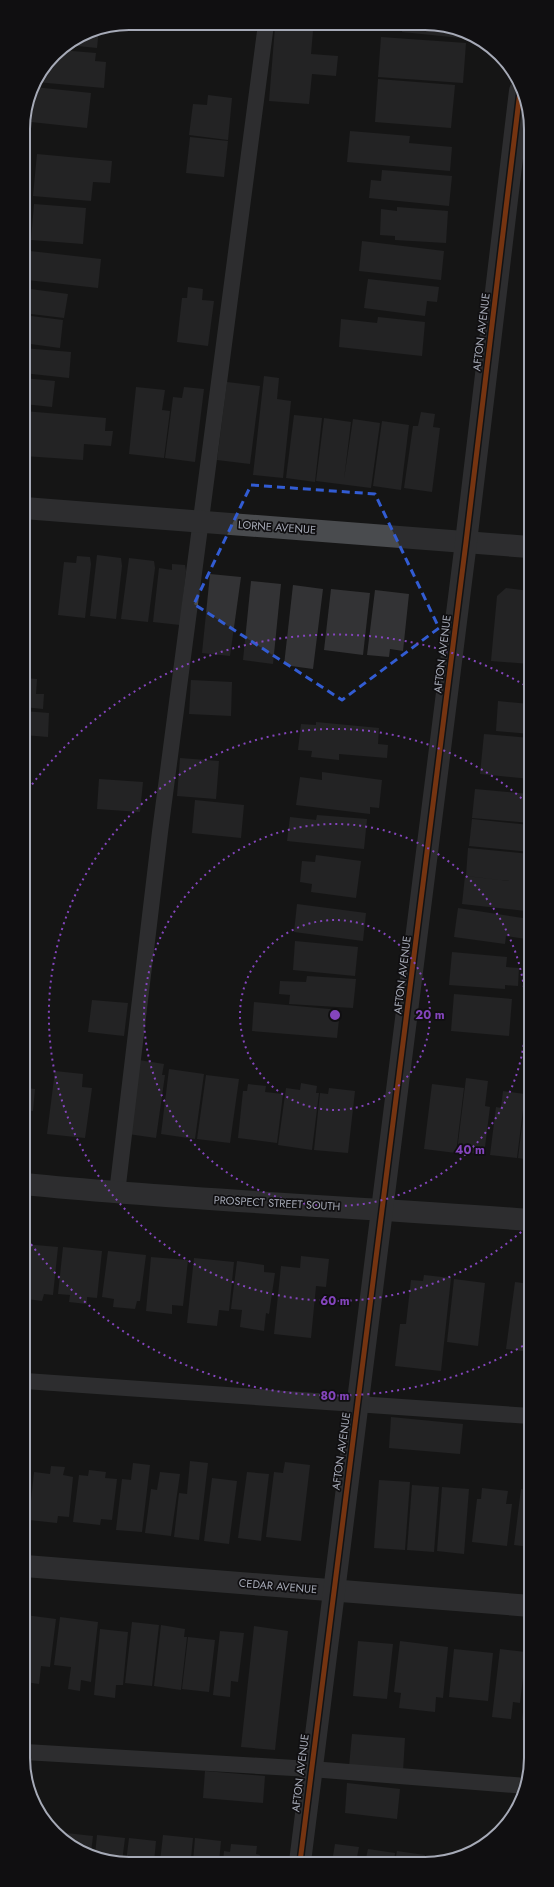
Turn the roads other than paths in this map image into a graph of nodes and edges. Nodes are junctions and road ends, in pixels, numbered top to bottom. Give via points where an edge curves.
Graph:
1 (265, 30) edge
2 (519, 98) edge
3 (30, 508) edge
4 (200, 521) junction
5 (466, 542) junction
6 (524, 547) edge
7 (30, 1185) edge
8 (116, 1193) junction
9 (383, 1209) junction
10 (524, 1220) edge
11 (30, 1381) edge
12 (358, 1404) junction
13 (524, 1416) edge
14 (30, 1566) edge
15 (333, 1590) junction
16 (524, 1605) edge
17 (30, 1752) edge
18 (311, 1770) junction
19 (520, 1786) edge
20 (301, 1857) edge

1 - 4 lane
2 - 5 street, AFTON AVENUE
3 - 4 street, LORNE AVENUE
4 - 5 street, LORNE AVENUE
4 - 8 lane
5 - 6 street, LORNE AVENUE
5 - 9 street, AFTON AVENUE
7 - 8 street, PROSPECT STREET SOUTH
8 - 9 street, PROSPECT STREET SOUTH
9 - 10 street, PROSPECT STREET SOUTH
9 - 12 street, AFTON AVENUE
11 - 12 lane
12 - 13 lane
12 - 15 street, AFTON AVENUE
14 - 15 street, CEDAR AVENUE
15 - 16 street, CEDAR AVENUE
15 - 18 street, AFTON AVENUE
17 - 18 lane
18 - 19 lane
18 - 20 street, AFTON AVENUE

